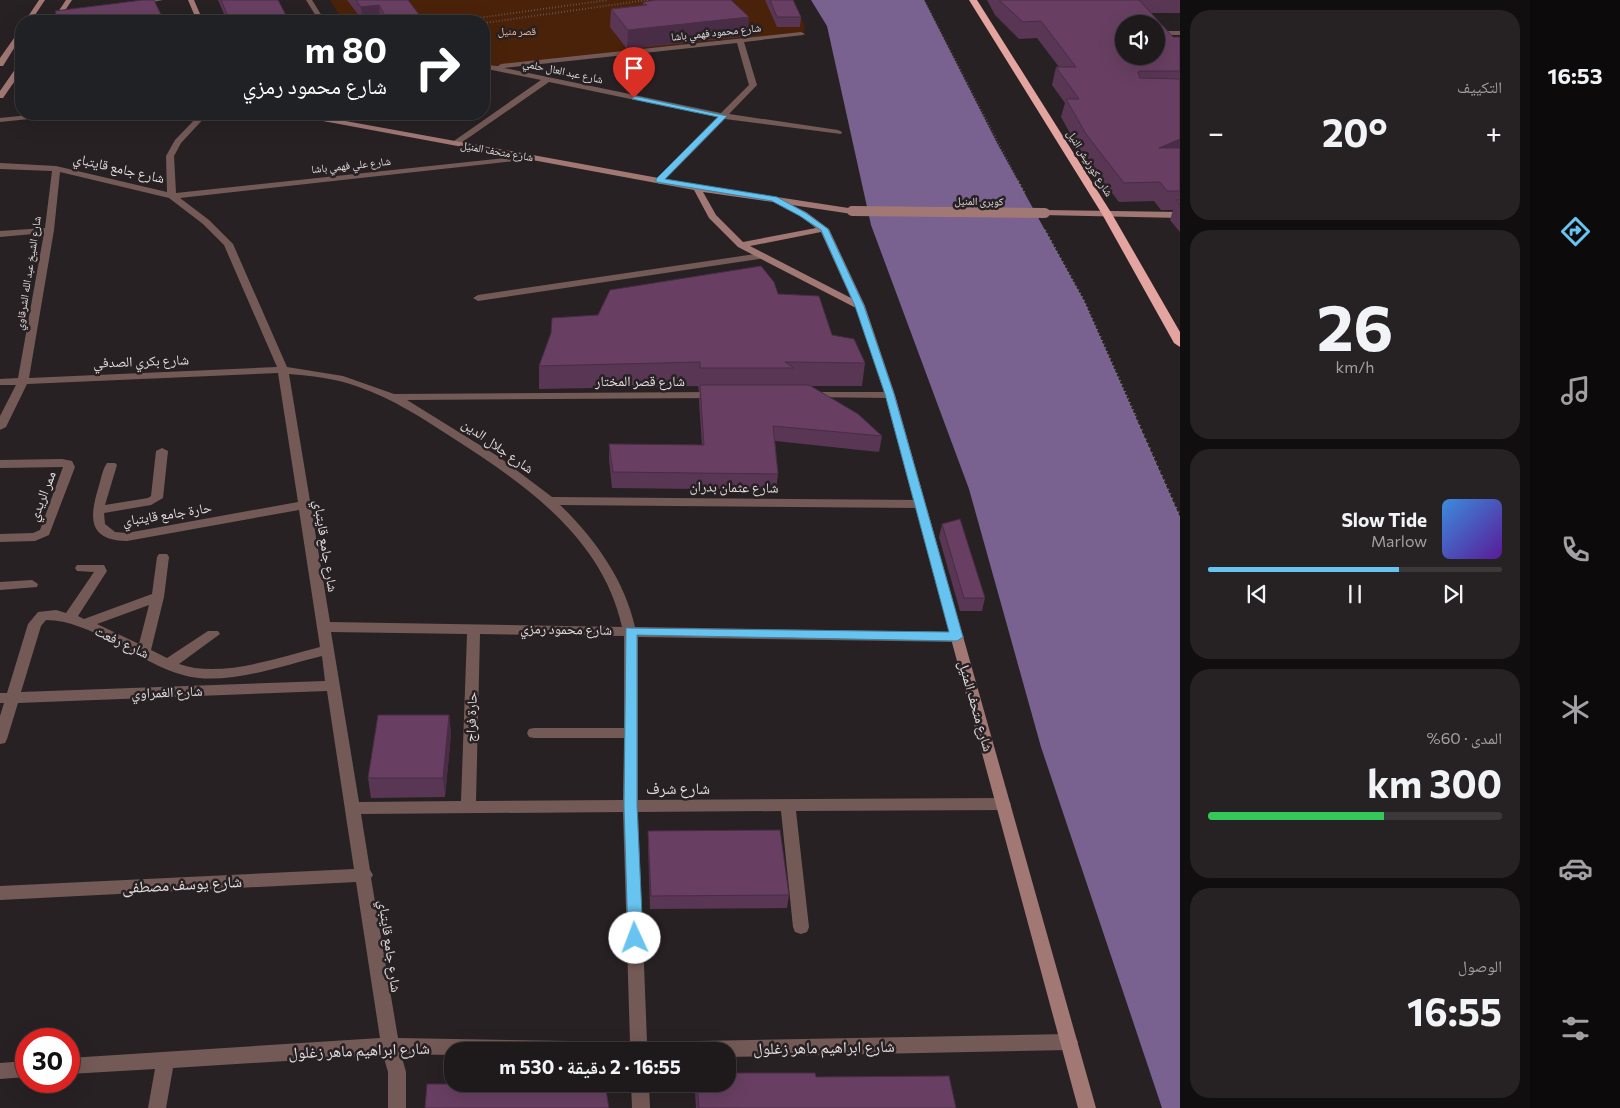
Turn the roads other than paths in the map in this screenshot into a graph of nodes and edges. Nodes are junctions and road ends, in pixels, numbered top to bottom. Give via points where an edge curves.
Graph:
1 (42, 0) edge
2 (69, 0) edge
3 (160, 0) edge
4 (192, 0) edge
5 (310, 0) edge
6 (972, 0) edge
7 (131, 3) edge
8 (73, 10) edge
9 (62, 11) junction
10 (32, 15) edge
11 (59, 15) edge
12 (198, 15) edge
13 (319, 15) edge
14 (1165, 33) edge
15 (1180, 33) edge
16 (801, 34) dead end
17 (15, 39) edge
18 (740, 41) junction
19 (4, 52) edge
20 (0, 64) edge
21 (490, 67) edge
22 (490, 68) edge
23 (15, 75) edge
24 (546, 80) junction
25 (0, 96) edge
26 (723, 116) junction
27 (15, 118) edge
28 (490, 119) edge
29 (0, 120) edge
30 (198, 120) edge
31 (329, 120) edge
32 (488, 120) edge
33 (838, 132) dead end
34 (455, 143) junction
35 (533, 157) junction
36 (0, 166) edge
37 (56, 169) junction
38 (659, 181) junction
39 (697, 188) junction
40 (172, 196) junction
41 (774, 199) junction
42 (852, 212) joint
43 (1107, 214) junction
44 (1180, 215) edge
45 (824, 229) junction
46 (49, 230) junction
47 (0, 234) edge
48 (741, 245) junction
49 (762, 256) junction
50 (478, 298) dead end
51 (860, 306) junction
52 (1180, 343) edge
53 (283, 370) junction
54 (23, 381) junction
55 (0, 382) edge
56 (890, 394) junction
57 (730, 395) edge
58 (800, 395) edge
59 (391, 396) junction
60 (2, 421) edge
61 (162, 451) dead end
62 (0, 464) edge
63 (111, 465) dead end
64 (548, 501) junction
65 (920, 504) junction
66 (305, 505) junction
67 (98, 510) junction
68 (0, 538) edge
69 (163, 557) dead end
70 (81, 568) dead end
71 (32, 584) dead end
72 (0, 586) edge
73 (158, 597) junction
74 (69, 619) junction
75 (83, 624) junction
76 (324, 627) junction
77 (474, 628) junction
78 (630, 631) junction
79 (213, 634) dead end
80 (957, 637) junction
81 (328, 650) junction
82 (144, 652) junction
83 (169, 664) junction
84 (334, 686) junction
85 (6, 697) edge
86 (534, 733) dead end
87 (630, 733) junction
88 (0, 739) edge
89 (1003, 804) junction
90 (788, 805) junction
91 (468, 806) junction
92 (630, 806) junction
93 (354, 808) junction
94 (364, 875) junction
95 (0, 893) edge
96 (801, 927) dead end
97 (639, 1042) edge
98 (1069, 1042) junction
99 (390, 1046) junction
100 (444, 1047) edge
101 (736, 1049) edge
102 (166, 1060) junction
103 (80, 1065) edge
104 (15, 1069) edge
105 (0, 1070) edge
106 (640, 1092) edge
107 (157, 1108) edge
108 (398, 1108) edge
109 (641, 1108) edge
110 (1087, 1108) edge

1 - 10 street
2 - 9 street
3 - 7 street
4 - 12 street
5 - 13 street
6 - 43 highway, شارع كورنيش النيل
8 - 9 street
9 - 11 street
14 - 15 street
16 - 18 street, شارع محمود فهمي باشا
17 - 19 street
18 - 21 street, شارع محمود فهمي باشا
18 - 26 street via 753,85
19 - 20 street
22 - 24 street, شارع عبد العال حلمي
23 - 25 street
24 - 26 street, شارع عبد العال حلمي
24 - 28 street
26 - 33 street, شارع عبد العال حلمي
26 - 38 street
27 - 29 street
30 - 40 street via 170,156
31 - 34 street, شارع متحف المنيل
32 - 34 street
34 - 35 street, شارع متحف المنيل
35 - 38 street, شارع متحف المنيل
35 - 40 street, شارع علي فهمي باشا
36 - 37 street, شارع جامع قايتباي
37 - 40 street, شارع جامع قايتباي
37 - 46 street, شارع الشيخ عبد الله الشرقاوي
38 - 39 street, شارع متحف المنيل
39 - 41 street, شارع متحف المنيل
39 - 48 street via 712,216
40 - 53 street, شارع جامع قايتباي via 228,244
41 - 42 street, شارع متحف المنيل
41 - 45 street, شارع متحف المنيل
42 - 43 street, كوبرى المنيل, bridge
43 - 44 street
43 - 52 highway, شارع كورنيش النيل
45 - 48 street
45 - 51 street, شارع متحف المنيل
46 - 47 street
46 - 54 street, شارع الشيخ عبد الله الشرقاوي
48 - 49 street
49 - 50 street
49 - 51 street
51 - 56 street, شارع متحف المنيل
53 - 54 street, شارع بكري الصدفي
53 - 59 street, شارع جلال الدين via 322,374
53 - 66 street, شارع جامع قايتباي
54 - 55 street, شارع بكري الصدفي
54 - 60 street, شارع الشيخ عبد الله الشرقاوي
56 - 58 street
56 - 65 street, شارع متحف المنيل
57 - 59 street, شارع قصر المختار
59 - 64 street, شارع جلال الدين via 495,460
61 - 67 street via 157,498
62 - 68 street, ممر الريدي via 62,462 68,463 69,467 46,532 35,537
63 - 67 street
64 - 65 street, شارع عثمان بدران
64 - 78 street, شارع جلال الدين via 597,559 616,593
65 - 80 street, شارع متحف المنيل
66 - 67 street, حارة جامع قايتباي via 127,537 102,530
66 - 76 street, شارع جامع قايتباي
69 - 73 street
70 - 74 street via 101,570
71 - 72 street
73 - 75 street
73 - 82 street
74 - 75 street, شارع رفعت
74 - 85 street, شارع رفعت via 48,614 37,621
75 - 82 street, شارع رفعت
76 - 77 street, شارع محمود رمزي
76 - 81 street, شارع جامع قايتباي
77 - 78 street, شارع محمود رمزي
77 - 91 street, حارة فراج
78 - 80 street, شارع محمود رمزي
78 - 87 street, شارع جلال الدين
79 - 83 street
80 - 89 street, شارع متحف المنيل
81 - 83 street, شارع رفعت via 229,672 203,674
81 - 84 street, شارع جامع قايتباي
82 - 83 street, شارع رفعت
84 - 85 street, شارع الغمراوي
84 - 93 street, شارع جامع قايتباي
85 - 88 street, شارع رفعت
86 - 87 street
87 - 92 street, شارع جلال الدين
89 - 90 street, شارع شرف
89 - 98 street, شارع متحف المنيل
90 - 92 street, شارع شرف
90 - 96 street
91 - 92 street, شارع شرف
91 - 93 street, شارع شرف
92 - 97 street, شارع جلال الدين
93 - 94 street, شارع جامع قايتباي
94 - 95 street, شارع يوسف مصطفى
94 - 99 street, شارع جامع قايتباي
98 - 101 street, شارع ابراهيم ماهر زغلول
98 - 110 street, شارع متحف المنيل
99 - 100 street, شارع ابراهيم ماهر زغلول
99 - 102 street, شارع ابراهيم ماهر زغلول
99 - 108 street, شارع جامع قايتباي via 397,1072
102 - 103 street, شارع ابراهيم ماهر زغلول
102 - 107 street
104 - 105 street
106 - 109 street

